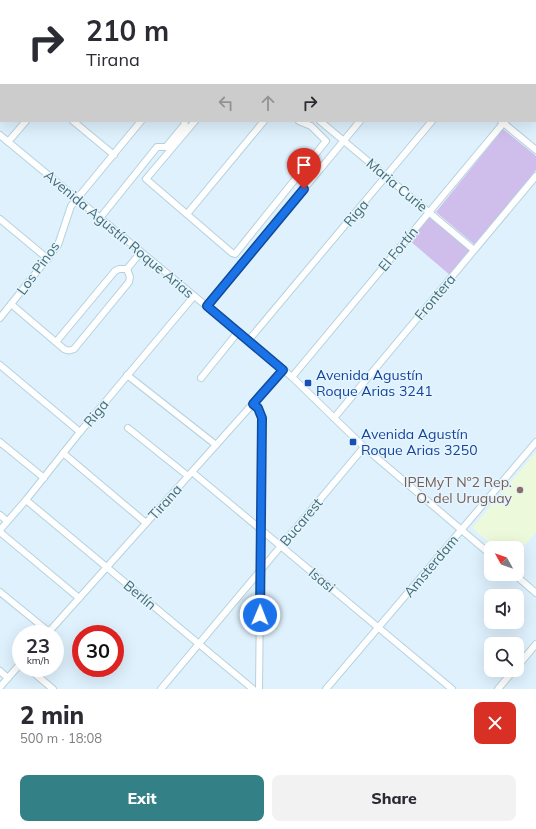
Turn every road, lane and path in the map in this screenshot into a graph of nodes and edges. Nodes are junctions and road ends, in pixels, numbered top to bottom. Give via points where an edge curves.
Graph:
1 (25, 122) edge
2 (74, 122) edge
3 (140, 122) edge
4 (184, 122) edge
5 (194, 122) edge
6 (263, 122) edge
7 (302, 122) edge
8 (321, 122) edge
9 (359, 122) edge
10 (431, 122) edge
11 (504, 122) edge
12 (0, 135) edge
13 (344, 141) junction
14 (8, 142) junction
15 (536, 150) edge
16 (114, 155) junction
17 (386, 176) junction
18 (536, 176) edge
19 (77, 199) junction
20 (429, 212) junction
21 (187, 214) junction
22 (100, 218) junction
23 (0, 220) edge
24 (474, 250) junction
25 (141, 252) junction
26 (48, 259) junction
27 (127, 269) junction
28 (194, 296) junction
29 (11, 304) junction
30 (207, 306) junction
31 (0, 318) edge
32 (238, 332) junction
33 (248, 341) junction
34 (56, 342) junction
35 (0, 365) edge
36 (283, 370) junction
37 (127, 375) junction
38 (292, 377) junction
39 (201, 378) dead end
40 (253, 404) junction
41 (334, 418) junction
42 (128, 428) dead end
43 (80, 432) junction
44 (0, 442) edge
45 (536, 442) edge
46 (216, 445) junction
47 (364, 447) junction
48 (64, 453) junction
49 (190, 474) junction
50 (44, 478) junction
51 (26, 500) junction
52 (0, 515) edge
53 (7, 521) junction
54 (146, 523) junction
55 (260, 529) junction
56 (462, 530) junction
57 (0, 531) edge
58 (281, 546) junction
59 (484, 549) edge
60 (107, 567) junction
61 (260, 570) junction
62 (522, 581) edge
63 (0, 592) edge
64 (536, 593) edge
65 (79, 598) junction
66 (39, 625) edge
67 (55, 625) edge
68 (378, 628) junction
69 (199, 644) junction
70 (536, 644) edge
71 (524, 659) edge
72 (0, 671) edge
73 (12, 673) edge
74 (39, 677) edge
75 (508, 677) edge
76 (8, 678) junction
77 (0, 687) edge
78 (53, 689) edge
79 (161, 689) edge
80 (253, 689) edge
81 (259, 689) edge
82 (326, 689) edge
83 (452, 689) edge
84 (498, 689) edge

1 - 14 street
2 - 16 street
3 - 16 street, Los Pinos
4 - 22 street via 166,146 158,147
5 - 21 street via 146,179
6 - 21 street
7 - 21 street via 311,126 326,141 237,253 232,253
8 - 13 street, Maria Curie
9 - 13 street
10 - 17 street, Riga
11 - 15 street
11 - 20 street, El Fortín
12 - 14 street, Avenida Agustín Roque Arias
13 - 17 street, Maria Curie
13 - 30 street
14 - 19 street, Avenida Agustín Roque Arias
16 - 19 street, Los Pinos
17 - 20 street, Maria Curie
17 - 33 street, Riga
18 - 24 street, Frontera
19 - 22 street, Avenida Agustín Roque Arias
19 - 26 street, Los Pinos via 68,213 58,245
20 - 24 street, Maria Curie
20 - 38 street, El Fortín
22 - 25 street, Avenida Agustín Roque Arias
23 - 26 street
24 - 41 street, Frontera
25 - 27 street
25 - 28 street, Avenida Agustín Roque Arias
26 - 29 street, Los Pinos
27 - 34 street via 115,271
27 - 34 street via 129,282 74,348 67,351
28 - 30 street, Avenida Agustín Roque Arias
28 - 37 street, Riga
29 - 31 street, Los Pinos
29 - 34 street
30 - 32 street, Avenida Agustín Roque Arias
32 - 33 street, Avenida Agustín Roque Arias
32 - 39 street
33 - 36 street, Avenida Agustín Roque Arias
35 - 43 street
36 - 38 street, Avenida Agustín Roque Arias
36 - 40 street, Tirana
37 - 43 street, Riga
37 - 46 street
38 - 41 street, Avenida Agustín Roque Arias
40 - 46 street, Tirana
40 - 55 street via 258,408 262,418
41 - 47 street, Avenida Agustín Roque Arias
42 - 49 street, Isasi
43 - 48 street, Riga
44 - 50 street
45 - 56 street, Amsterdam
46 - 49 street, Tirana
47 - 56 street, Avenida Agustín Roque Arias
47 - 58 street, Bucarest
48 - 50 street, Riga
48 - 54 street
49 - 54 street, Tirana
49 - 55 street, Isasi
50 - 51 street, Riga
51 - 53 street, Riga
51 - 60 street, Berlín
52 - 53 street
53 - 57 street, Riga
54 - 60 street, Tirana
55 - 58 street, Isasi
55 - 61 street
56 - 59 street, Avenida Agustín Roque Arias
56 - 68 street, Amsterdam
57 - 65 street
58 - 61 street, Bucarest
58 - 68 street, Isasi
60 - 65 street, Tirana
60 - 69 street, Berlín
61 - 69 street, Bucarest
61 - 81 street
62 - 64 street
63 - 66 street
65 - 67 street, Tirana
68 - 82 street, Amsterdam
68 - 83 street, Isasi
69 - 79 street, Bucarest
69 - 80 street, Berlín
70 - 71 street
72 - 76 street
73 - 76 street
74 - 78 street
75 - 84 street
76 - 77 street

